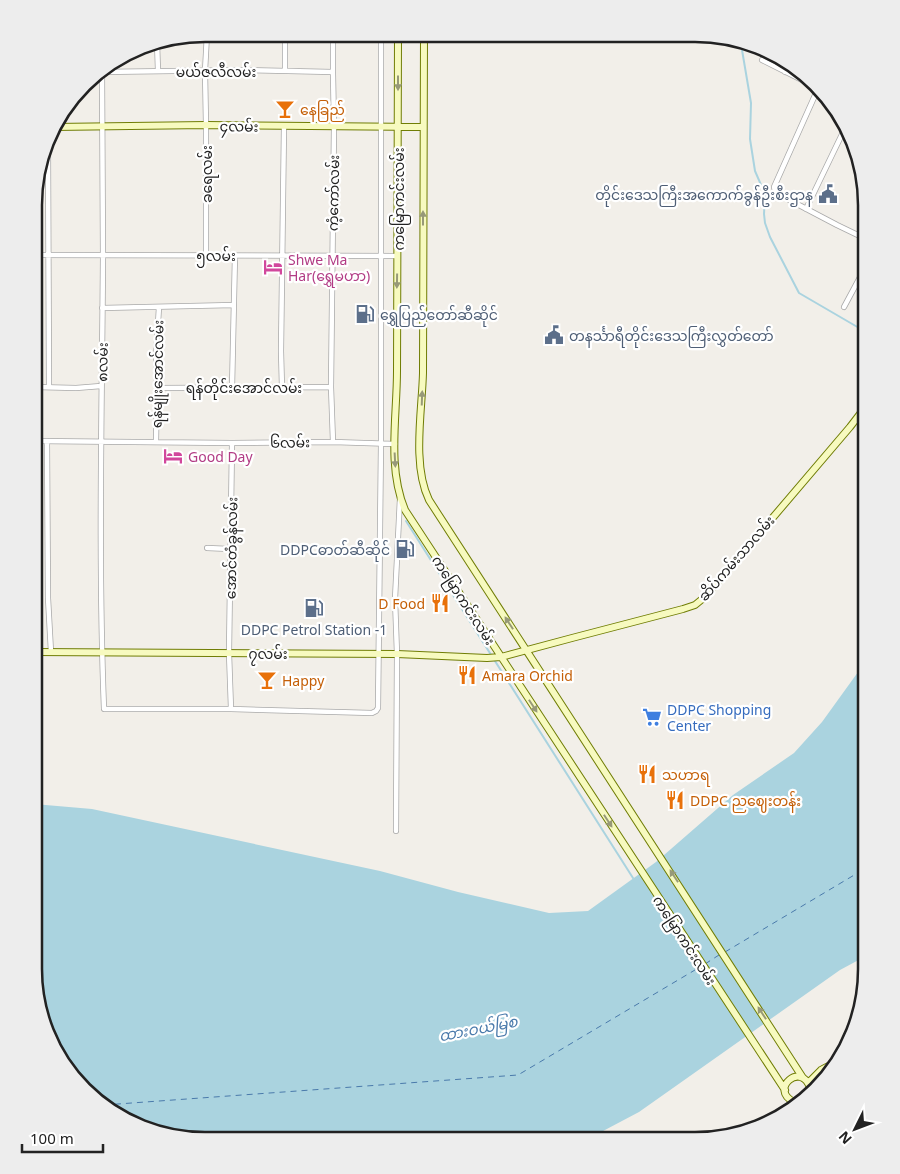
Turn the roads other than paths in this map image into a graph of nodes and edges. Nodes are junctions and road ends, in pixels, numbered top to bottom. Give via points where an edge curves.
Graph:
1 (207, 42) edge
2 (285, 42) edge
3 (333, 42) edge
4 (381, 42) edge
5 (398, 42) edge
6 (424, 42) edge
7 (157, 50) edge
8 (762, 60) dead end
9 (285, 70) junction
10 (158, 71) junction
11 (205, 71) junction
12 (113, 72) edge
13 (333, 72) junction
14 (785, 72) joint
15 (792, 75) edge
16 (101, 80) edge
17 (815, 96) edge
18 (206, 125) junction
19 (103, 126) junction
20 (284, 126) junction
21 (334, 126) junction
22 (380, 126) junction
23 (398, 126) junction
24 (63, 127) edge
25 (423, 127) junction
26 (842, 135) edge
27 (48, 163) edge
28 (806, 209) junction
29 (858, 235) edge
30 (206, 254) junction
31 (42, 255) edge
32 (48, 255) junction
33 (103, 255) junction
34 (234, 255) junction
35 (332, 255) junction
36 (282, 256) junction
37 (380, 256) junction
38 (398, 256) junction
39 (858, 281) edge
40 (234, 305) junction
41 (159, 307) junction
42 (844, 307) dead end
43 (102, 308) junction
44 (101, 386) junction
45 (42, 387) edge
46 (49, 387) junction
47 (331, 387) junction
48 (157, 388) junction
49 (232, 388) junction
50 (282, 388) junction
51 (858, 417) edge
52 (42, 441) edge
53 (48, 441) junction
54 (156, 441) junction
55 (100, 442) junction
56 (333, 442) junction
57 (232, 443) junction
58 (381, 443) junction
59 (394, 444) junction
60 (400, 497) junction
61 (207, 548) dead end
62 (230, 548) junction
63 (527, 650) junction
64 (42, 652) edge
65 (51, 652) junction
66 (102, 652) junction
67 (229, 653) junction
68 (379, 654) junction
69 (397, 654) junction
70 (501, 657) junction
71 (231, 709) junction
72 (396, 831) dead end
73 (822, 1069) edge
74 (807, 1083) edge
75 (785, 1090) junction
76 (791, 1100) edge

1 - 11 street, ခရေလမ်း
2 - 9 street
3 - 13 street, ကံ့ကော်လမ်း
4 - 22 street
5 -> 23 main road, ကမြောကင်းလမ်း
6 - 25 main road, ကမြောကင်းလမ်း
7 - 10 street
8 - 14 street
9 - 11 street, မယ်ဇလီလမ်း
9 - 13 street, မယ်ဇလီလမ်း
10 - 11 street, မယ်ဇလီလမ်း
10 - 12 street, မယ်ဇလီလမ်း
11 - 18 street, ခရေလမ်း
13 - 21 street, ကံ့ကော်လမ်း
14 - 15 street
16 - 19 street, ၈လမ်း
17 - 28 street via 774,187 778,194
18 - 19 main road, ၄လမ်း
18 - 20 main road, ၄လမ်း
18 - 30 street, ခရေလမ်း
19 - 24 main road, ၄လမ်း
19 - 33 street, ၈လမ်း
20 - 21 main road, ၄လမ်း
20 - 36 street
21 - 22 main road, ၄လမ်း
21 - 35 street, ကံ့ကော်လမ်း
22 - 23 main road, ၄လမ်း
22 - 37 street
23 - 25 main road, ၄လမ်း
23 - 38 main road, ကမြောကင်းလမ်း
63 -> 25 main road, ကမြောကင်းလမ်း via 424,490 420,444
26 - 28 street
27 - 32 street
28 - 29 street
30 - 33 street, ၅လမ်း
30 - 34 street, ၅လမ်း
31 - 32 street, ၅လမ်း
32 - 33 street, ၅လမ်း
32 - 46 street
33 - 43 street, ၈လမ်း
34 - 36 street, ၅လမ်း
34 - 40 street
35 - 36 street, ၅လမ်း
35 - 37 street, ၅လမ်း
35 - 47 street, ကံ့ကော်လမ်း
36 - 50 street
37 - 38 street, ၅လမ်း
37 - 58 street
38 -> 59 main road, ကမြောကင်းလမ်း
39 - 42 street
40 - 41 street
40 - 49 street
41 - 43 street
41 - 48 street, ရန်မျိုးအောင်လမ်း
43 - 44 street, ၈လမ်း
44 - 46 street
44 - 55 street, ၈လမ်း
45 - 46 street
47 - 50 street, ရန်တိုင်းအောင်လမ်း
47 - 56 street, ကံ့ကော်လမ်း
48 - 49 street, ရန်တိုင်းအောင်လမ်း
48 - 54 street, ရန်မျိုးအောင်လမ်း
49 - 50 street, ရန်တိုင်းအောင်လမ်း
51 - 63 main road, ဆိပ်ကမ်းသာလမ်း via 706,596 695,604
52 - 53 street, ၆လမ်း
53 - 55 street, ၆လမ်း
53 - 65 street
54 - 55 street, ၆လမ်း
54 - 57 street, ၆လမ်း
55 - 66 street, ၈လမ်း
56 - 57 street, ၆လမ်း
56 - 58 street, ၆လမ်း
57 - 62 street, အောင်တံခွန်လမ်း
58 - 59 street, ၆လမ်း
58 - 68 street
59 -> 60 main road, ကမြောကင်းလမ်း
60 - 69 street via 395,599
60 - 70 main road, ကမြောကင်းလမ်း via 405,510
61 - 62 street
62 - 67 street, အောင်တံခွန်လမ်း
63 - 70 main road, ဆိပ်ကမ်းသာလမ်း
74 -> 63 main road, ကမြောကင်းလမ်း
64 - 65 main road, ၇လမ်း
65 - 66 main road, ၇လမ်း
66 - 67 main road, ၇လမ်း
66 - 71 street, ၈လမ်း via 104,709
67 - 68 main road, ၇လမ်း
67 - 71 street, အောင်တံခွန်လမ်း
68 - 69 main road, ၇လမ်း
68 - 71 street via 378,708 372,713
69 - 70 main road, ၇လမ်း
69 - 72 street
70 -> 75 main road, ကမြောကင်းလမ်း
73 - 74 main road
74 - 75 main road via 797,1076 786,1083
75 - 76 main road, ကမြောကင်းလမ်း

